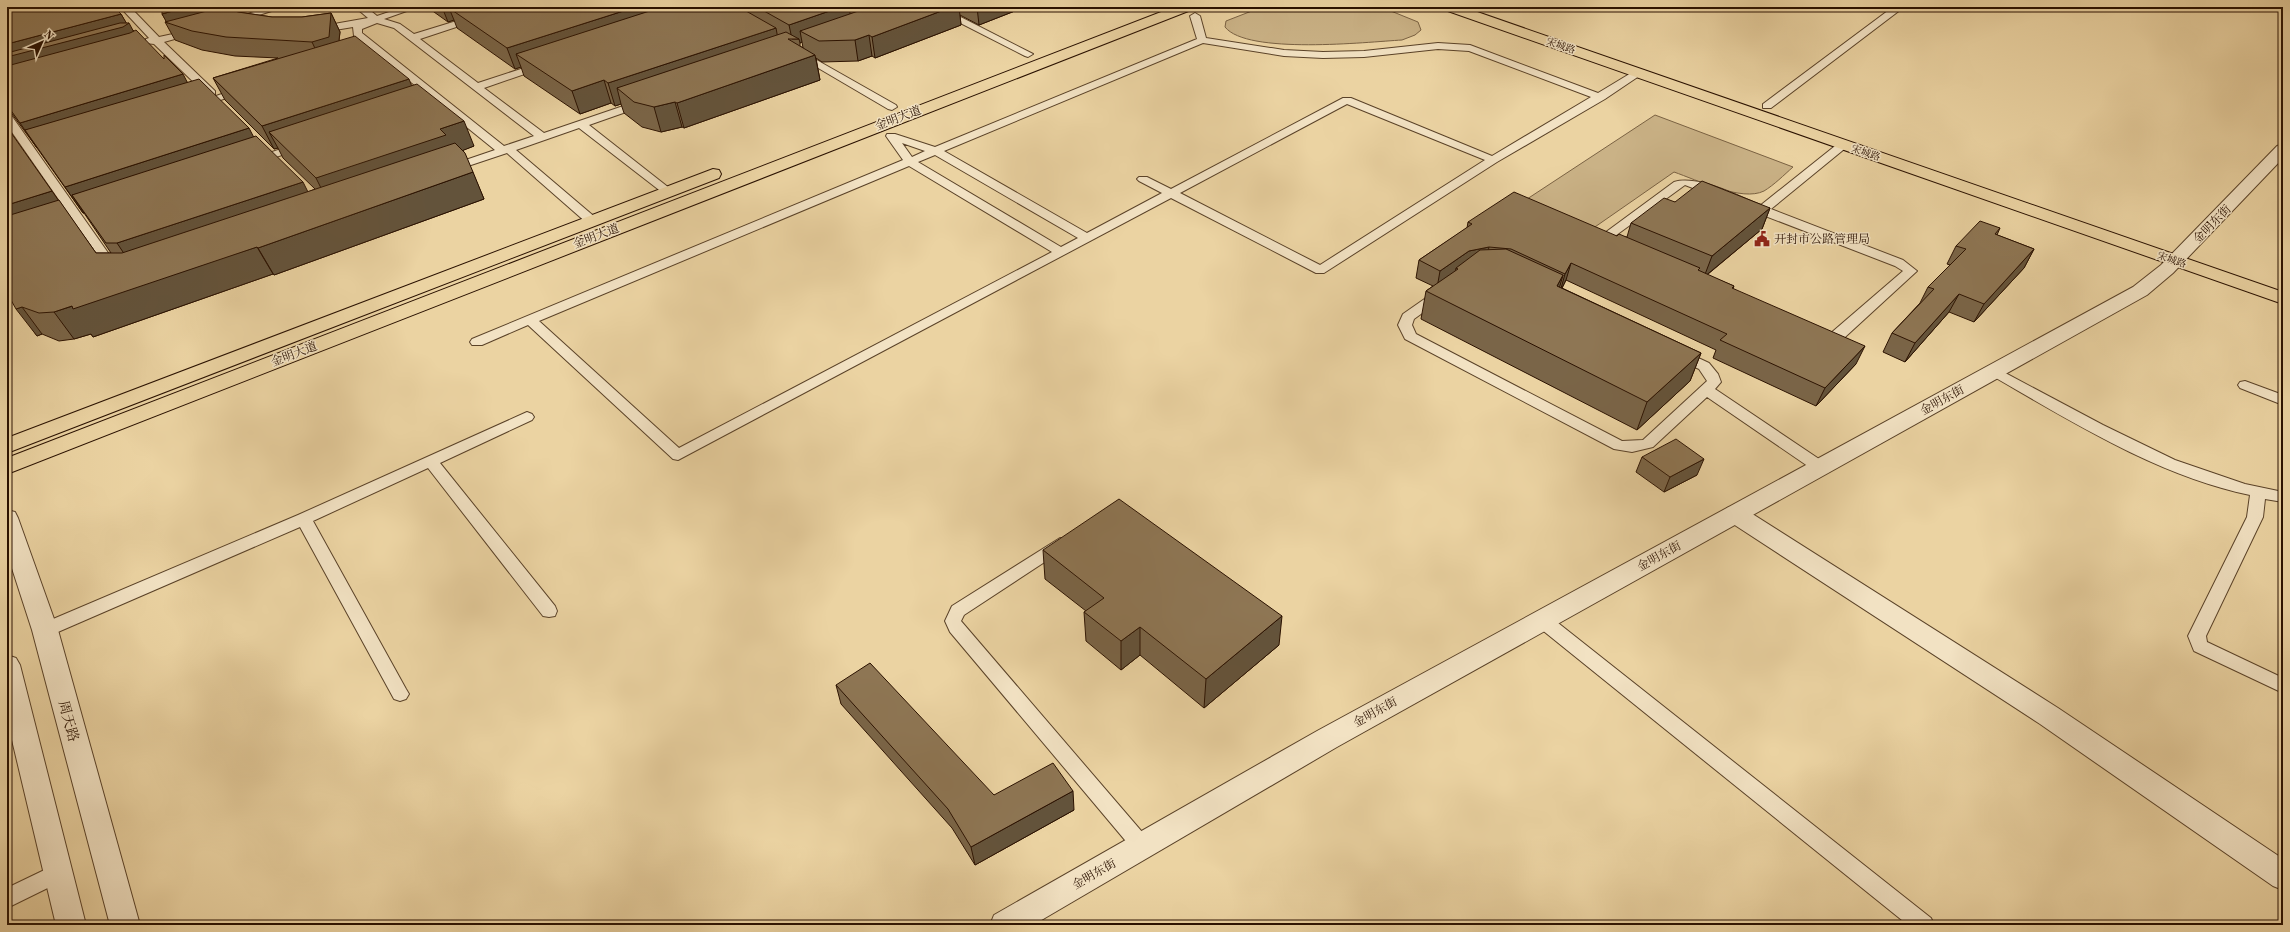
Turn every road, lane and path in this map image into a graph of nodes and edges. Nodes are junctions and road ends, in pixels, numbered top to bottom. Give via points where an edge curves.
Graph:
1 (126, 7) edge
2 (237, 7) edge
3 (279, 7) edge
4 (360, 7) edge
5 (413, 7) edge
6 (512, 7) edge
7 (934, 7) edge
8 (1145, 7) edge
9 (1450, 7) edge
10 (1482, 7) edge
11 (1898, 7) edge
12 (1190, 11) edge
13 (242, 17) junction
14 (376, 20) junction
15 (221, 23) edge
16 (256, 25) edge
17 (200, 29) edge
18 (308, 30) edge
19 (412, 38) junction
20 (1202, 40) junction
21 (138, 41) edge
22 (157, 41) junction
23 (808, 45) edge
24 (375, 49) junction
25 (146, 50) edge
26 (360, 54) edge
27 (1028, 54) junction
28 (552, 62) edge
29 (1640, 72) junction
30 (254, 86) edge
31 (477, 87) junction
32 (1601, 97) junction
33 (216, 98) junction
34 (654, 99) edge
35 (438, 100) junction
36 (423, 105) edge
37 (892, 106) junction
38 (1767, 106) junction
39 (186, 107) edge
40 (226, 108) edge
41 (7, 117) edge
42 (581, 124) junction
43 (884, 131) junction
44 (542, 137) junction
45 (310, 143) edge
46 (1844, 144) junction
47 (262, 145) edge
48 (2283, 149) edge
49 (506, 150) junction
50 (936, 151) junction
51 (273, 155) junction
52 (1493, 160) junction
53 (910, 162) junction
54 (243, 165) edge
55 (284, 166) edge
56 (437, 174) edge
57 (1143, 179) dead end
58 (667, 192) junction
59 (1171, 194) junction
60 (1763, 210) junction
61 (94, 215) edge
62 (79, 220) junction
63 (592, 221) junction
64 (65, 224) edge
65 (1087, 238) junction
66 (1061, 252) junction
67 (2181, 255) junction
68 (123, 276) edge
69 (2283, 284) edge
70 (2283, 298) edge
71 (530, 320) junction
72 (477, 342) dead end
73 (1994, 371) junction
74 (2245, 385) dead end
75 (1706, 390) junction
76 (2283, 400) edge
77 (528, 417) dead end
78 (7, 446) edge
79 (431, 462) junction
80 (7, 466) edge
81 (1820, 467) junction
82 (2258, 493) junction
83 (2283, 497) edge
84 (1735, 514) junction
85 (7, 518) edge
86 (304, 519) junction
87 (1071, 537) edge
88 (549, 612) dead end
89 (1542, 620) junction
90 (45, 630) junction
91 (7, 665) edge
92 (2283, 686) edge
93 (400, 694) dead end
94 (1142, 846) junction
95 (59, 872) junction
96 (2283, 876) edge
97 (7, 898) edge
98 (1919, 924) edge
99 (71, 925) edge
100 (124, 925) edge
101 (1005, 925) edge

1 - 22 lane
2 - 13 lane
3 - 13 lane
4 - 14 lane
5 - 14 lane
6 - 19 lane
7 - 27 lane
8 - 27 main road, 金明大道
9 - 29 main road, 宋城路
10 - 38 main road, 宋城路
11 - 38 lane
12 - 20 lane
12 - 43 main road, 金明大道
13 - 15 lane
13 - 16 lane
14 - 18 lane via 349,26
14 - 19 lane via 397,26
14 - 24 lane via 358,27 357,34
17 - 22 lane
19 - 31 lane
20 - 32 lane via 1284,53 1323,55 1364,54 1438,46 1470,48
20 - 50 lane
21 - 22 lane
22 - 25 lane
22 - 33 lane
23 - 37 lane via 790,50
24 - 26 lane
24 - 35 lane
27 - 37 main road, 金明大道
28 - 31 lane
29 - 32 lane
29 - 46 main road, 宋城路
30 - 33 lane
31 - 44 lane
32 - 52 lane
33 - 39 lane
33 - 40 lane
34 - 42 lane
35 - 36 lane
35 - 49 lane
37 - 58 main road, 金明大道
38 - 67 main road, 宋城路
41 - 62 lane via 37,153
42 - 44 lane
42 - 58 lane
43 - 50 lane
43 - 53 lane
43 - 80 main road, 金明大道
44 - 49 lane
45 - 51 lane
46 - 60 lane
46 - 67 main road, 宋城路
47 - 51 lane
48 - 67 street, 金明东街
49 - 56 lane
49 - 63 lane
50 - 53 lane
50 - 65 lane
51 - 54 lane
51 - 55 lane
52 - 59 lane via 1347,100
52 - 59 lane via 1320,270
53 - 66 lane
53 - 71 lane
57 - 59 lane
58 - 63 main road, 金明大道
59 - 65 lane
60 - 60 lane via 1899,263 1911,270 1839,335 1831,338 1616,246 1608,235 1684,182
61 - 62 lane
62 - 64 lane
62 - 68 lane via 119,276
63 - 78 main road, 金明大道
65 - 66 lane
66 - 71 lane via 678,455
67 - 69 main road, 宋城路
67 - 70 main road, 宋城路
67 - 73 street, 金明东街 via 2140,291
71 - 72 lane
73 - 81 street, 金明东街
73 - 82 lane via 2107,434 2171,464 2221,483
74 - 76 lane
75 - 75 lane via 1648,444 1619,446 1410,336 1405,325 1408,317 1470,273 1485,270 1502,271 1704,366 1714,382
75 - 81 lane
77 - 79 lane
79 - 86 lane
79 - 88 lane
81 - 84 street, 金明东街
82 - 83 lane
82 - 92 lane via 2255,517 2197,636 2200,646
84 - 89 street, 金明东街
84 - 96 street via 2049,716
85 - 90 street, 周天路
86 - 90 lane
86 - 93 lane
87 - 94 lane via 958,611 953,621
89 - 94 street, 金明东街 via 1334,735
89 - 98 lane
90 - 100 street, 周天路
91 - 95 street
94 - 101 street, 金明东街
95 - 97 lane
95 - 99 street

